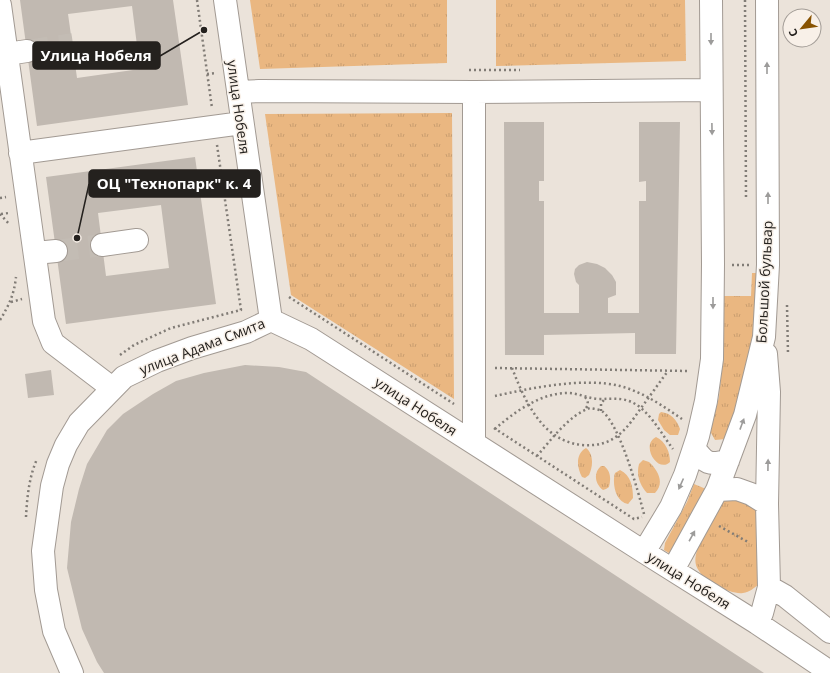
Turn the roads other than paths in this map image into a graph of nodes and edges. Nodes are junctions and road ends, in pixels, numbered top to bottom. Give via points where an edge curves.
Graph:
1 (224, 0) edge
2 (711, 0) edge
3 (767, 0) edge
4 (0, 5) edge
5 (711, 90) junction
6 (238, 92) junction
7 (474, 92) junction
8 (242, 123) junction
9 (20, 153) junction
10 (137, 240) dead end
11 (102, 245) tunnel mouth
12 (271, 320) junction
13 (764, 337) junction
14 (104, 383) junction
15 (474, 443) junction
16 (685, 451) junction
17 (728, 461) junction
18 (717, 490) junction
19 (767, 504) junction
20 (644, 552) junction
21 (673, 570) junction
22 (769, 587) junction
23 (757, 623) junction
24 (830, 632) edge
25 (830, 672) edge
26 (72, 673) edge

1 - 6 street, улица Нобеля
2 -> 5 street
13 -> 3 street, Большой бульвар via 768,265
4 - 9 street via 17,53
5 - 7 street
5 -> 16 street via 712,359 706,401
6 - 7 street
6 - 8 street, улица Нобеля
7 - 15 street
8 - 9 street
8 - 12 street, улица Нобеля
9 - 14 street via 45,252 44,320 53,343
10 - 11 street
12 - 14 street, улица Адама Смита via 246,332 157,360 124,377
12 - 15 street, улица Нобеля via 311,339
17 -> 13 street, Большой бульвар via 745,415
19 -> 13 street via 769,392
14 - 26 street, улица Адама Смита via 66,445 58,464 52,486 43,551 46,590 54,631
15 - 20 street, улица Нобеля
16 - 17 street via 714,464
16 -> 20 street via 685,475 671,507
17 - 18 street, Большой бульвар
18 - 19 street via 737,489
21 -> 18 street, Большой бульвар
19 - 22 street
20 - 21 street, улица Нобеля
21 - 23 street, улица Нобеля
22 - 23 street
22 - 24 street via 785,596
23 - 25 street, улица Нобеля

